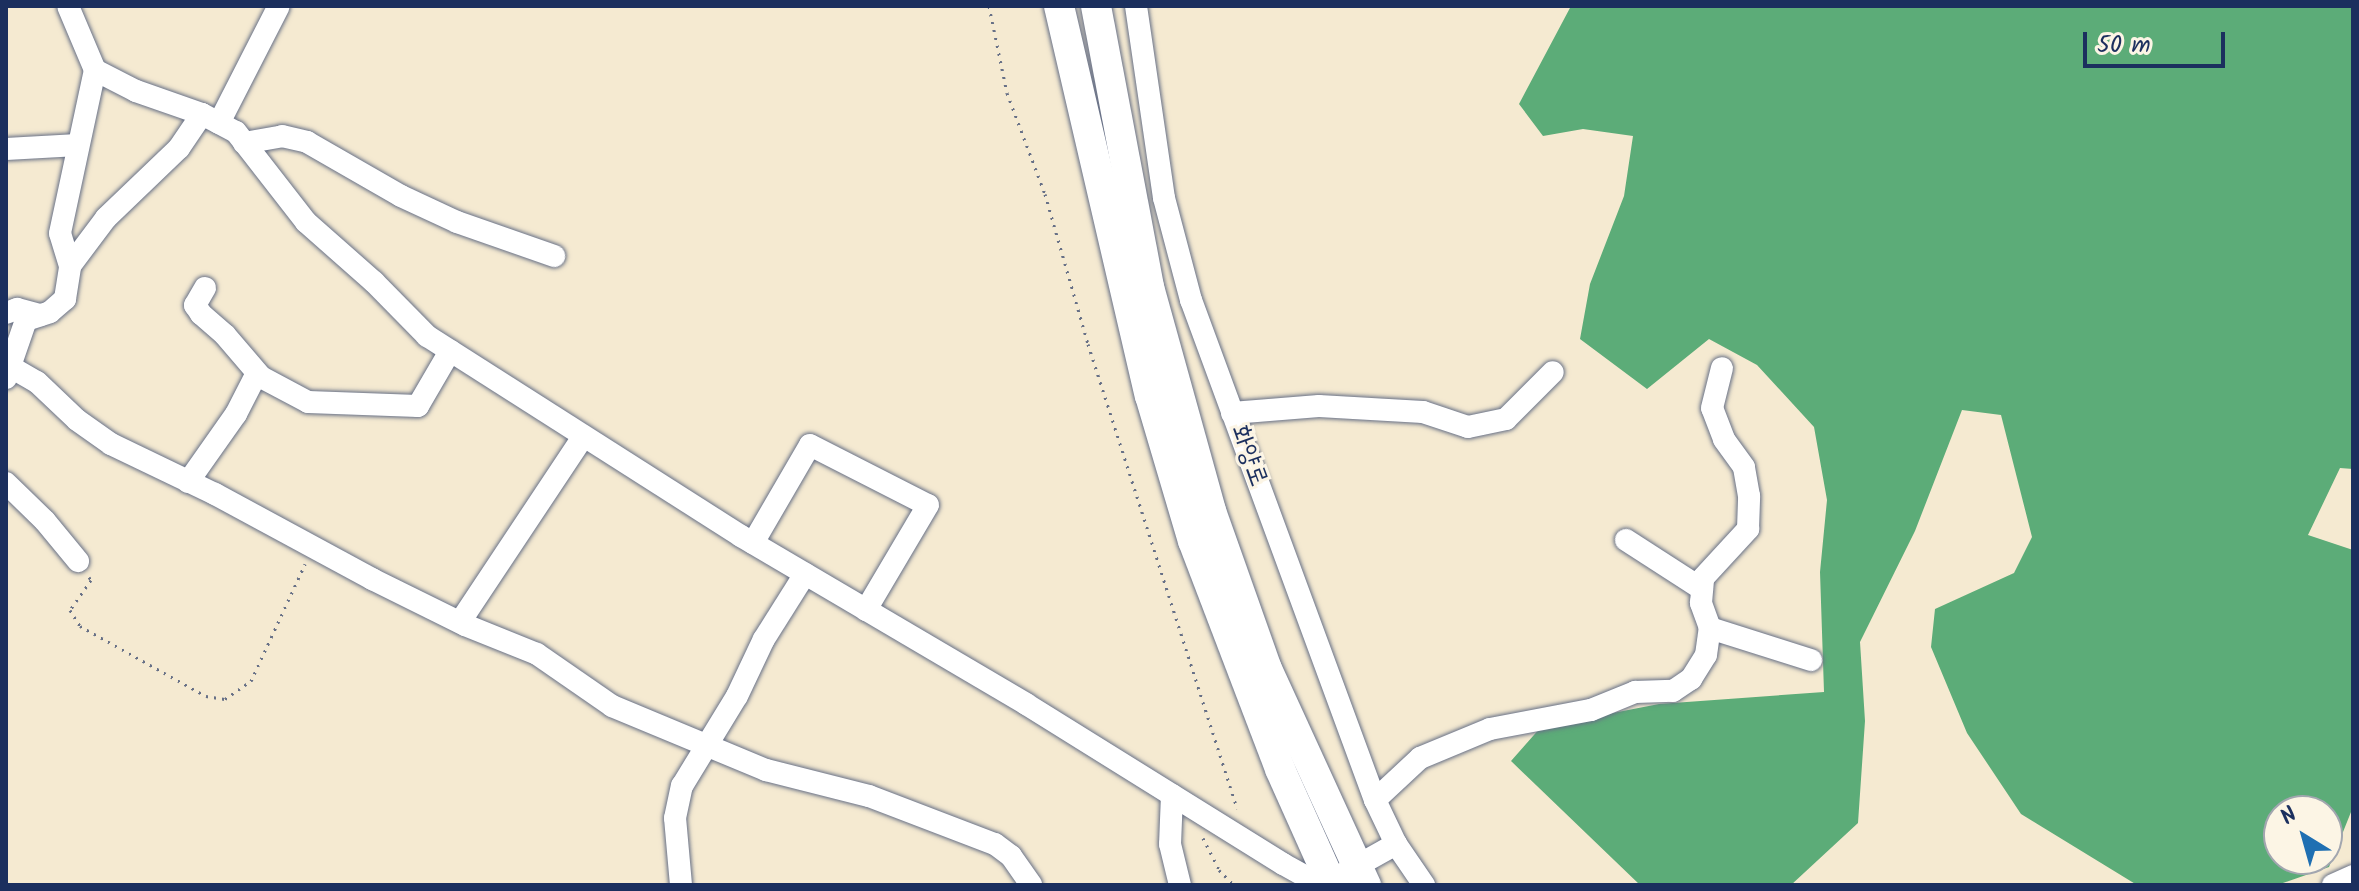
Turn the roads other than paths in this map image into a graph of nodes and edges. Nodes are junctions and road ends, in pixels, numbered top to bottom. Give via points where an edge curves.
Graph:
1 (68, 6) edge
2 (279, 6) edge
3 (1059, 6) edge
4 (1096, 6) edge
5 (1136, 6) edge
6 (95, 70) junction
7 (210, 119) junction
8 (244, 143) junction
9 (78, 145) junction
10 (6, 149) edge
11 (554, 256) dead end
12 (70, 266) junction
13 (205, 288) dead end
14 (6, 313) edge
15 (40, 315) junction
16 (450, 351) junction
17 (1722, 368) dead end
18 (8, 372) edge
19 (1553, 372) dead end
20 (257, 373) junction
21 (1232, 413) junction
22 (583, 437) junction
23 (188, 482) junction
24 (6, 483) edge
25 (1626, 540) dead end
26 (753, 543) junction
27 (78, 561) road end
28 (805, 574) junction
29 (1702, 589) junction
30 (866, 610) junction
31 (460, 622) junction
32 (1710, 628) junction
33 (1811, 660) dead end
34 (708, 743) junction
35 (1172, 795) junction
36 (1375, 800) junction
37 (1396, 844) junction
38 (1361, 876) edge
39 (2353, 876) edge
40 (1331, 883) edge
41 (681, 885) edge
42 (1031, 885) edge
43 (1180, 885) edge
44 (1424, 885) edge
45 (2333, 885) edge

1 - 6 street
2 - 7 street
3 - 40 main road via 1150,396 1193,541 1280,769
4 - 38 main road, 화양로 via 1149,287 1211,511 1267,669
5 - 21 street, 화양로 via 1164,198 1191,300
6 - 7 street
6 - 9 street
7 - 8 street via 236,132
7 - 12 street via 106,218
8 - 11 street via 282,136 307,142 457,222
8 - 16 street via 306,222 427,336
9 - 10 street
9 - 12 street via 60,233
12 - 15 street via 65,299
13 - 20 street via 195,305
14 - 15 street via 17,309
15 - 18 street via 26,320
16 - 20 street via 418,406 308,402
16 - 22 street
17 - 29 street via 1712,408 1724,439 1744,467 1748,529 1703,578
18 - 23 street via 37,382 111,444
19 - 21 street via 1506,419 1468,427 1423,412 1319,406
20 - 23 street via 236,414
21 - 36 street, 화양로
22 - 26 street
22 - 31 street
23 - 31 street
24 - 27 street
25 - 29 street
26 - 28 street
26 - 30 street via 810,445 928,505
28 - 30 street
28 - 34 street
29 - 32 street
30 - 35 street
31 - 34 street via 537,654 612,706
32 - 33 street
32 - 36 street via 1706,655 1691,679 1673,691 1635,692 1591,710 1490,729 1420,758
34 - 41 street via 682,786 675,818
34 - 42 street via 766,770 869,796 995,844 1011,856
35 - 40 street via 1316,882
35 - 43 street via 1170,844
36 - 37 street, 화양로
37 - 38 street
37 - 44 street, 화양로
38 - 40 street
39 - 45 street

